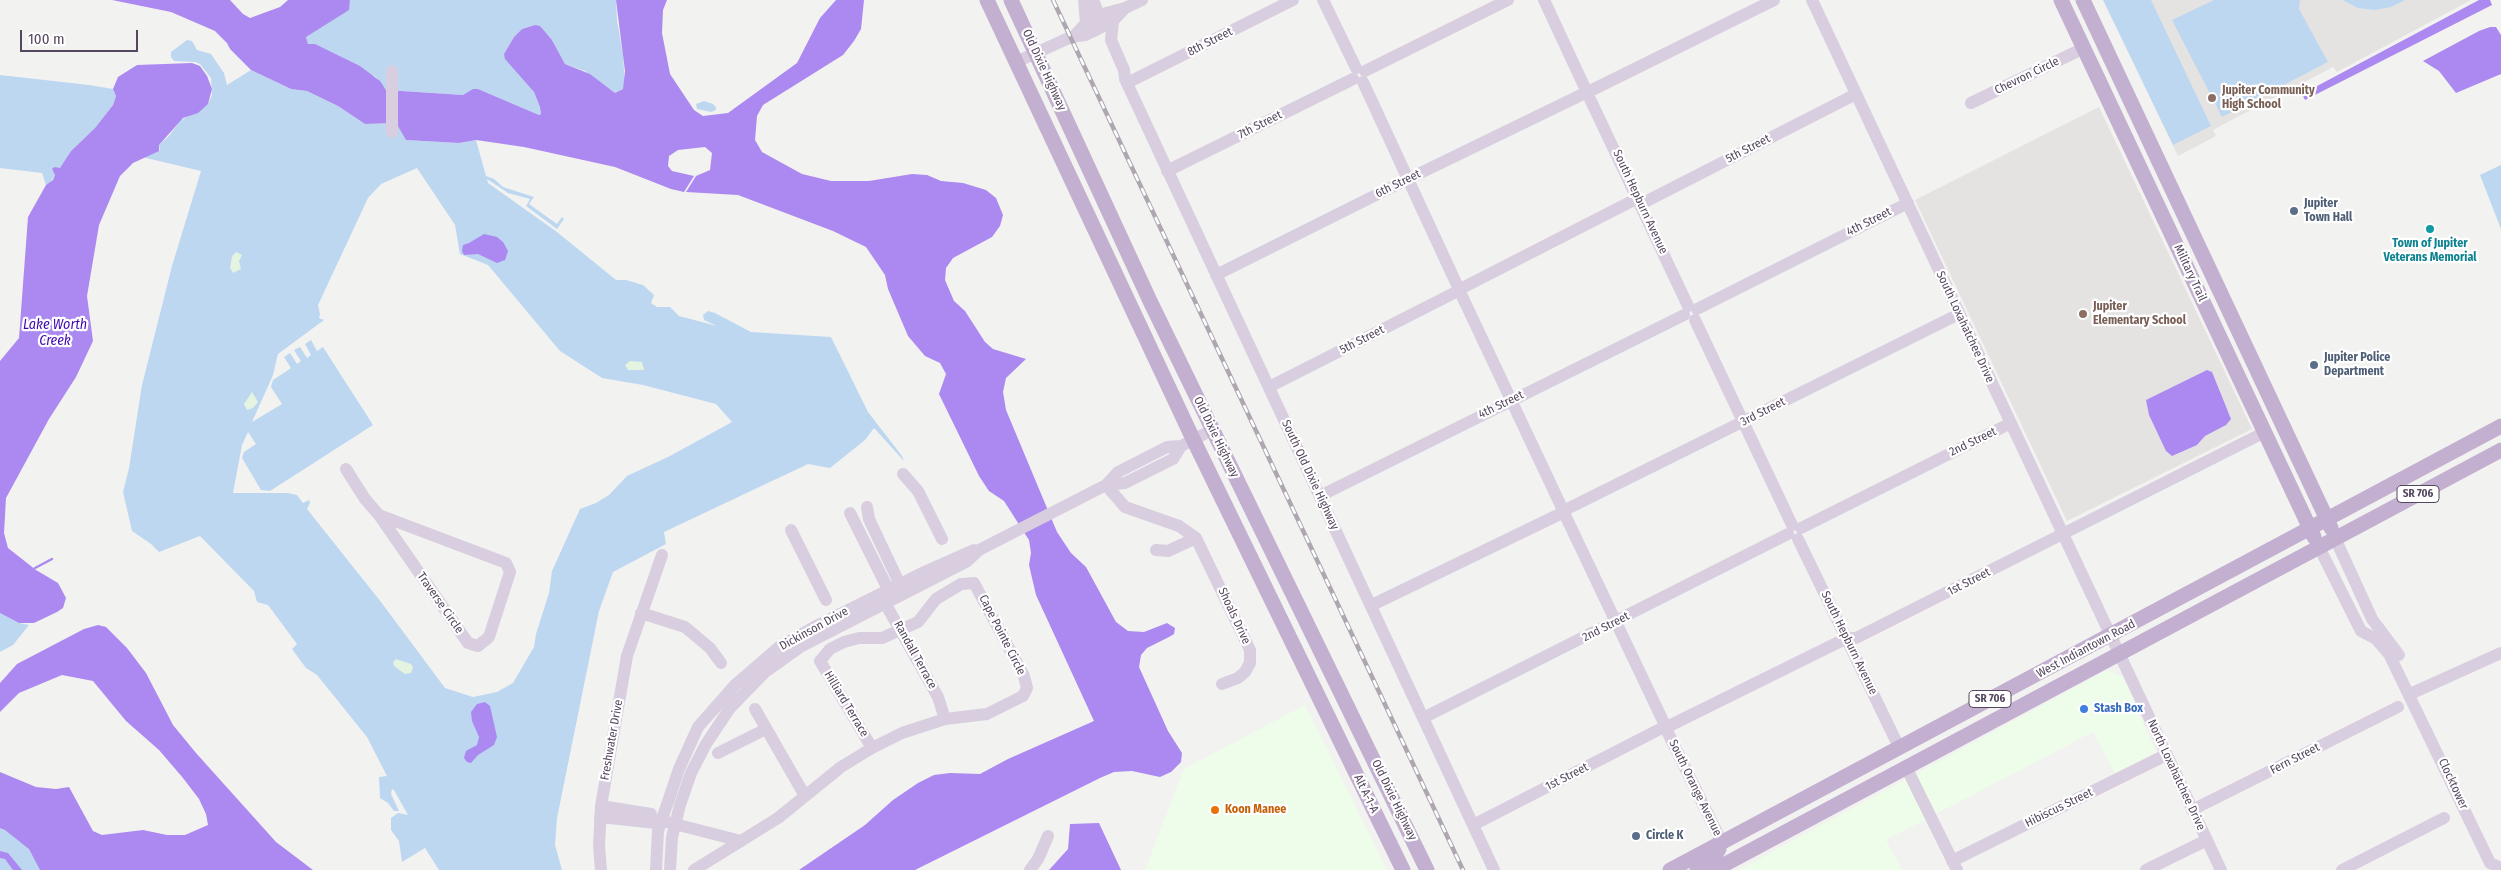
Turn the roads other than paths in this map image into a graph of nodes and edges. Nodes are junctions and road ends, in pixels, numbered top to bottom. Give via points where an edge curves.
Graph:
1 (987, 0) edge
2 (1011, 0) edge
3 (1084, 0) edge
4 (1093, 0) edge
5 (1142, 0) edge
6 (1293, 0) edge
7 (1323, 0) edge
8 (1508, 0) edge
9 (1544, 0) edge
10 (1774, 0) edge
11 (1812, 0) edge
12 (2061, 0) edge
13 (2082, 0) edge
14 (1126, 8) junction
15 (1099, 15) junction
16 (1113, 21) junction
17 (1086, 23) junction
18 (1098, 29) junction
19 (1075, 35) junction
20 (2084, 48) junction
21 (1036, 53) junction
22 (1016, 62) junction
23 (392, 75) dead end
24 (1359, 75) junction
25 (1126, 81) junction
26 (1587, 93) junction
27 (1856, 94) junction
28 (1971, 104) dead end
29 (392, 132) dead end
30 (1168, 171) junction
31 (1408, 179) junction
32 (1639, 201) junction
33 (1908, 203) junction
34 (1216, 275) junction
35 (1459, 290) junction
36 (1691, 312) junction
37 (1959, 314) junction
38 (1269, 387) junction
39 (1512, 400) junction
40 (1744, 421) junction
41 (2011, 423) junction
42 (2501, 426) edge
43 (1212, 430) junction
44 (2266, 432) junction
45 (1187, 443) junction
46 (2501, 450) edge
47 (1145, 458) junction
48 (346, 469) dead end
49 (1149, 471) junction
50 (903, 474) dead end
51 (1106, 485) junction
52 (1320, 496) junction
53 (867, 507) dead end
54 (850, 512) dead end
55 (1564, 512) junction
56 (379, 516) junction
57 (2329, 519) junction
58 (2310, 529) junction
59 (791, 530) dead end
60 (1795, 531) junction
61 (2063, 533) junction
62 (1196, 538) junction
63 (2335, 538) junction
64 (942, 540) dead end
65 (2319, 547) junction
66 (1156, 550) dead end
67 (662, 555) dead end
68 (892, 594) junction
69 (826, 600) dead end
70 (1372, 605) junction
71 (641, 613) junction
72 (1616, 622) junction
73 (901, 630) junction
74 (2110, 636) junction
75 (1847, 638) junction
76 (2501, 653) edge
77 (2118, 654) junction
78 (820, 660) joint
79 (721, 663) dead end
80 (1335, 680) junction
81 (1222, 684) dead end
82 (2414, 692) junction
83 (2398, 707) dead end
84 (755, 709) dead end
85 (1329, 717) junction
86 (944, 718) junction
87 (1423, 718) junction
88 (1666, 728) junction
89 (766, 729) junction
90 (1899, 747) junction
91 (872, 748) junction
92 (718, 753) dead end
93 (2166, 755) junction
94 (1906, 767) junction
95 (1848, 774) junction
96 (805, 796) junction
97 (2192, 810) junction
98 (601, 812) junction
99 (2444, 818) dead end
100 (663, 821) junction
101 (676, 824) junction
102 (1473, 825) junction
103 (1048, 836) dead end
104 (2207, 840) junction
105 (741, 841) junction
106 (1722, 843) junction
107 (1731, 866) edge
108 (1954, 866) edge
109 (2501, 868) edge
110 (601, 870) edge
111 (656, 870) edge
112 (670, 870) edge
113 (694, 870) edge
114 (1030, 870) edge
115 (1403, 870) edge
116 (1427, 870) edge
117 (1494, 870) edge
118 (1670, 870) edge
119 (1697, 870) edge
120 (1714, 870) edge
121 (2146, 870) edge
122 (2221, 870) edge
123 (2342, 870) edge

1 - 22 main road, Old Dixie Highway
2 - 21 main road, Old Dixie Highway
3 - 17 street
4 - 15 street
5 - 14 street
6 - 25 street, 8th Street
7 - 24 street, South Orange Avenue
8 - 24 street, 7th Street
9 - 26 street, South Hepburn Avenue
10 - 26 street, 6th Street
11 - 27 street, South Loxahatchee Drive
12 - 20 main road, Military Trail
13 - 57 main road, Military Trail
14 - 15 street
14 - 16 street
15 - 17 street
16 - 18 street
16 - 25 street, South Old Dixie Highway via 1111,40
17 - 19 street
18 - 19 street via 1085,35
18 - 25 street, South Old Dixie Highway via 1116,72
19 - 21 street
20 - 28 street, Chevron Circle
20 - 44 main road, Military Trail
21 - 22 street
21 - 43 main road, Old Dixie Highway
22 - 45 main road, Old Dixie Highway
23 - 29 street
24 - 30 street, 7th Street
24 - 31 street, South Orange Avenue
25 - 30 street, South Old Dixie Highway
26 - 31 street, 6th Street
26 - 32 street, South Hepburn Avenue
27 - 32 street, 5th Street
27 - 33 street, South Loxahatchee Drive
30 - 34 street, South Old Dixie Highway
31 - 34 street, 6th Street
31 - 35 street, South Orange Avenue
32 - 35 street, 5th Street
32 - 36 street, South Hepburn Avenue
33 - 36 street, 4th Street
33 - 37 street, South Loxahatchee Drive
34 - 38 street, South Old Dixie Highway
35 - 38 street, 5th Street
35 - 39 street, South Orange Avenue
36 - 39 street, 4th Street
36 - 40 street, South Hepburn Avenue
37 - 40 street, 3rd Street
37 - 41 street, South Loxahatchee Drive
38 - 52 street, South Old Dixie Highway
39 - 52 street, 4th Street
39 - 55 street, South Orange Avenue
40 - 55 street, 3rd Street
40 - 60 street, South Hepburn Avenue
41 - 60 street, 2nd Street
41 - 61 street, South Loxahatchee Drive
42 - 57 main road, West Indiantown Road / SR 706
43 - 45 street, Dickinson Drive
43 - 80 main road, Old Dixie Highway
44 - 58 main road, Military Trail
44 - 61 street, 1st Street
45 - 47 street, Dickinson Drive via 1167,447
45 - 49 street, Dickinson Drive via 1173,459
45 - 85 main road, Old Dixie Highway
46 - 63 main road, West Indiantown Road / SR 706
47 - 49 street via 1142,462
47 - 51 street, Dickinson Drive via 1118,472
48 - 56 street, Traverse Circle
49 - 51 street, Dickinson Drive via 1125,483
50 - 64 street via 918,491
51 - 62 street via 1125,507 1179,526
51 - 68 street, Dickinson Drive via 979,550 971,550
52 - 70 street, South Old Dixie Highway
53 - 68 street, Randall Terrace
54 - 68 street, Randall Terrace
55 - 70 street, 3rd Street
55 - 72 street, South Orange Avenue
56 - 56 street, Traverse Circle via 468,643 478,646 489,637 510,572 506,563
57 - 58 main road, West Indiantown Road / SR 706
57 - 63 main road, Military Trail
58 - 65 main road, Military Trail
58 - 74 main road, West Indiantown Road / SR 706
59 - 69 street
60 - 72 street, 2nd Street
60 - 75 street, South Hepburn Avenue
61 - 74 street, South Loxahatchee Drive
61 - 75 street, 1st Street via 1856,638
62 - 66 street via 1168,551
62 - 81 street, Shoals Drive via 1250,650 1250,663 1245,672
63 - 65 main road, West Indiantown Road / SR 706
63 - 82 street, Clocktower via 2372,619 2397,651
65 - 77 main road, West Indiantown Road / SR 706
65 - 82 street, Clocktower via 2361,631 2376,639
67 - 71 street, Freshwater Drive
68 - 73 street, Randall Terrace
68 - 100 street, Dickinson Drive via 779,647 735,685 698,727 673,783
68 - 101 street, Dickinson Drive via 786,656 765,672 730,708 691,774
70 - 87 street, South Old Dixie Highway
71 - 79 street via 685,627 710,648
71 - 98 street, Freshwater Drive via 627,656
72 - 87 street, 2nd Street
72 - 88 street, South Orange Avenue
73 - 78 street, Cape Pointe Circle via 882,638 844,642 830,649
73 - 86 street, Randall Terrace via 938,697
73 - 86 street, Cape Pointe Circle via 918,622 936,599 961,584 974,583 1024,676 1027,688 1023,696 987,714
74 - 77 street, South Loxahatchee Drive
74 - 90 main road, West Indiantown Road / SR 706
75 - 88 street, 1st Street
75 - 90 street, South Hepburn Avenue
76 - 82 street
77 - 93 street, North Loxahatchee Drive
77 - 94 main road, West Indiantown Road / SR 706
78 - 91 street, Hilliard Terrace
80 - 85 main road via 1334,703
80 - 116 main road, Old Dixie Highway
82 - 109 street, Clocktower via 2490,862
83 - 97 street, Fern Street
84 - 89 street
85 - 115 main road, Alt A-1-A
86 - 91 street, Cape Pointe Circle
87 - 102 street, South Old Dixie Highway
88 - 102 street, 1st Street
88 - 106 street, South Orange Avenue
89 - 92 street
89 - 96 street
90 - 95 main road, West Indiantown Road / SR 706
91 - 96 street, Cape Pointe Circle via 841,767
93 - 97 street, North Loxahatchee Drive
93 - 108 street, Hibiscus Street
94 - 107 main road, West Indiantown Road / SR 706
94 - 108 street
95 - 106 main road, West Indiantown Road / SR 706
95 - 107 main road via 1836,787 1742,840
96 - 105 street, Cape Pointe Circle
97 - 104 street, North Loxahatchee Drive
98 - 100 street via 656,823
98 - 110 street, Freshwater Drive
99 - 123 street
100 - 101 street
100 - 111 street, Dickinson Drive via 658,832
101 - 105 street
101 - 112 street, Dickinson Drive
102 - 117 street, South Old Dixie Highway
103 - 114 street
104 - 121 street
104 - 122 street, North Loxahatchee Drive
105 - 113 street, Cape Pointe Circle
106 - 118 main road, West Indiantown Road / SR 706
106 - 119 main road via 1711,861
107 - 120 main road, West Indiantown Road / SR 706

